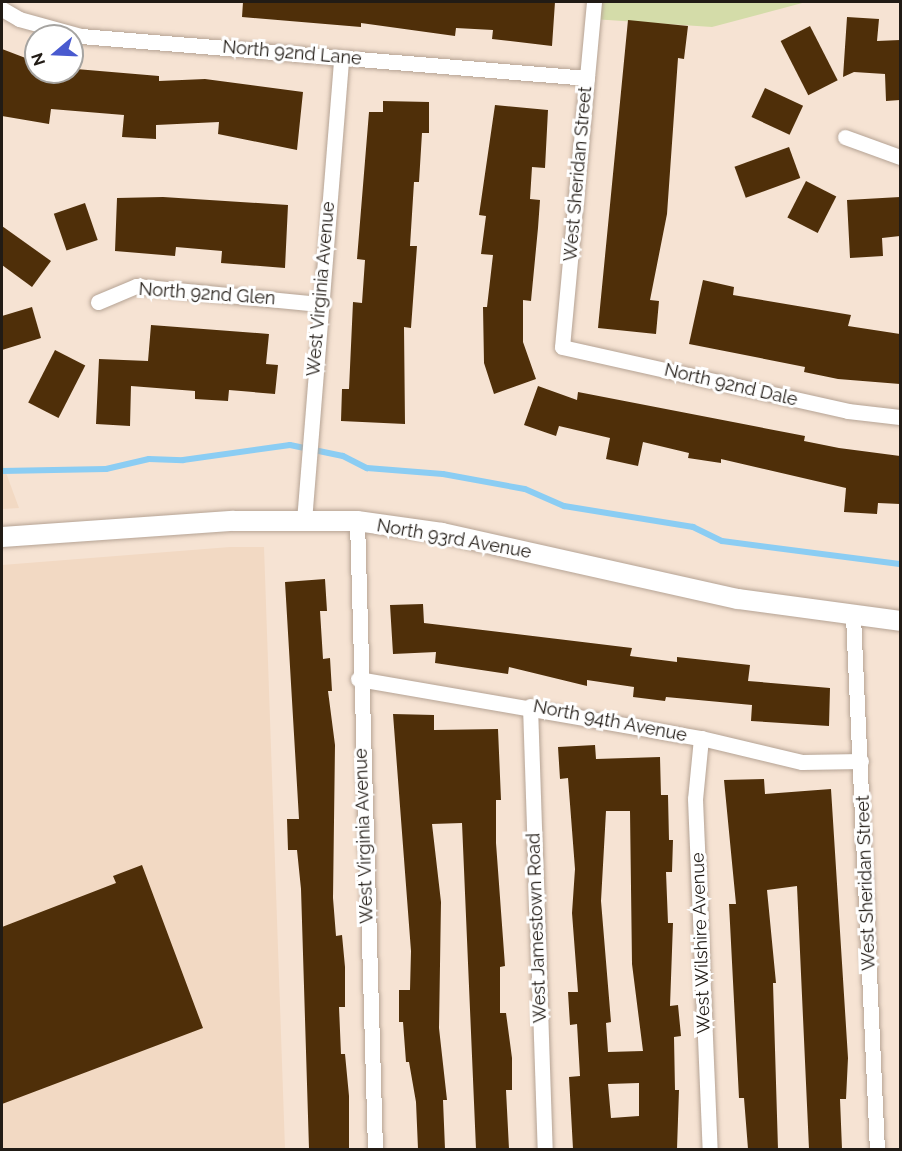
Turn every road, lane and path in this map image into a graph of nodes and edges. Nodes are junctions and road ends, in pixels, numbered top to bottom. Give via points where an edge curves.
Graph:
1 (594, 2) edge
2 (2, 9) edge
3 (340, 57) junction
4 (587, 78) junction
5 (845, 137) dead end
6 (900, 157) edge
7 (98, 302) dead end
8 (319, 304) junction
9 (562, 347) joint
10 (900, 417) edge
11 (304, 521) junction
12 (357, 521) junction
13 (2, 537) edge
14 (853, 616) junction
15 (900, 621) edge
16 (358, 679) junction
17 (530, 706) junction
18 (701, 738) junction
19 (861, 761) junction
20 (375, 1149) edge
21 (544, 1149) edge
22 (710, 1149) edge
23 (877, 1149) edge

1 - 4 street, West Sheridan Street
2 - 3 street, North 92nd Lane via 19,19 81,36
3 - 4 street, North 92nd Lane
3 - 8 street, West Virginia Avenue
4 - 9 street, West Sheridan Street
5 - 6 street
7 - 8 street, North 92nd Glen via 136,286
8 - 11 street, West Virginia Avenue
9 - 10 street, North 92nd Dale via 848,411
11 - 12 street, North 93rd Avenue
11 - 13 street, North 93rd Avenue via 233,521
12 - 14 street, North 93rd Avenue via 442,533 738,599
12 - 16 street, West Virginia Avenue
14 - 15 street, North 93rd Avenue
14 - 19 street, West Sheridan Street
16 - 17 street, North 94th Avenue
16 - 20 street, West Virginia Avenue
17 - 18 street, North 94th Avenue
17 - 21 street, West Jamestown Road
18 - 19 street, North 94th Avenue via 802,762
18 - 22 street, West Wilshire Avenue via 695,799
19 - 23 street, West Sheridan Street

